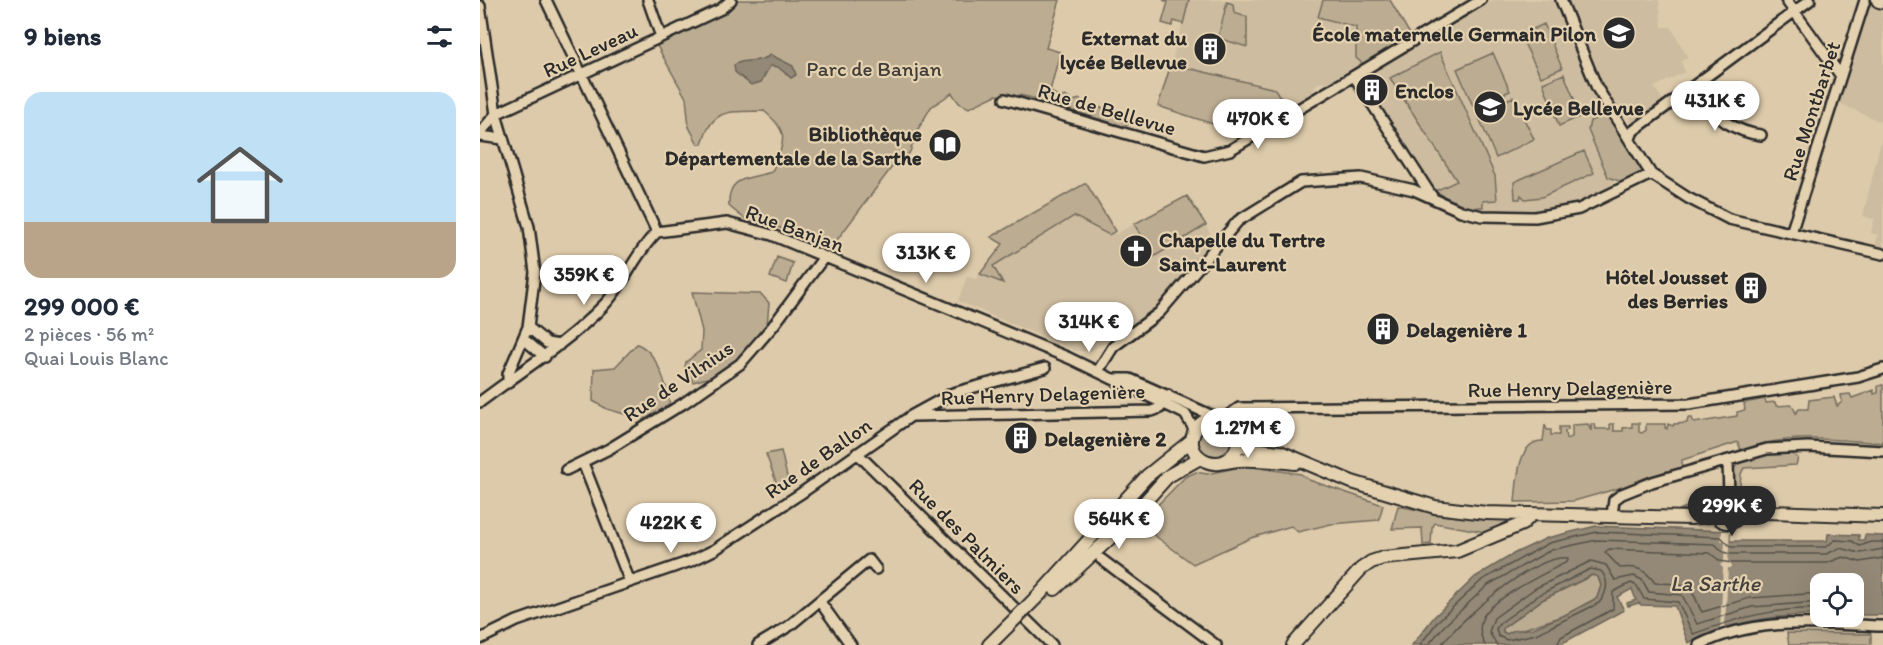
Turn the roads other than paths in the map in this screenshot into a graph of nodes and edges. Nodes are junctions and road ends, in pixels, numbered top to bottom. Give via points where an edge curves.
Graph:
1 (546, 0) edge
2 (648, 0) edge
3 (1561, 0) edge
4 (1786, 0) edge
5 (1810, 0) edge
6 (1865, 0) edge
7 (1879, 0) edge
8 (731, 1) edge
9 (1476, 1) edge
10 (1883, 1) edge
11 (480, 6) edge
12 (1794, 11) junction
13 (661, 37) junction
14 (581, 75) junction
15 (1354, 76) junction
16 (1841, 76) junction
17 (1688, 91) junction
18 (1005, 99) dead end
19 (496, 114) junction
20 (480, 134) edge
21 (1761, 135) dead end
22 (503, 139) junction
23 (1630, 139) junction
24 (1651, 174) junction
25 (1433, 198) junction
26 (657, 232) junction
27 (1791, 233) junction
28 (1883, 254) edge
29 (824, 257) junction
30 (528, 327) junction
31 (525, 340) junction
32 (559, 345) junction
33 (545, 357) junction
34 (1045, 368) dead end
35 (1883, 369) edge
36 (1098, 371) junction
37 (508, 383) junction
38 (1165, 399) junction
39 (480, 402) edge
40 (1254, 408) junction
41 (911, 416) junction
42 (1219, 418) junction
43 (1236, 431) junction
44 (1193, 435) junction
45 (1883, 451) edge
46 (857, 453) junction
47 (1200, 458) junction
48 (1728, 461) junction
49 (1223, 462) junction
50 (584, 463) junction
51 (1305, 464) junction
52 (566, 470) dead end
53 (1729, 498) junction
54 (1740, 511) junction
55 (1532, 514) junction
56 (1612, 515) junction
57 (1716, 515) junction
58 (1883, 516) edge
59 (1101, 559) dead end
60 (876, 569) dead end
61 (630, 582) junction
62 (1043, 596) junction
63 (820, 602) junction
64 (1883, 626) edge
65 (1010, 629) junction
66 (480, 639) edge
67 (758, 645) edge
68 (851, 645) edge
69 (989, 645) edge
70 (999, 645) edge
71 (1052, 645) edge
72 (1216, 645) edge
73 (1293, 645) edge
74 (1699, 645) edge

1 - 14 street
2 - 13 street
3 - 23 street via 1597,88
4 - 12 street
5 - 12 street
6 - 16 street, Rue Montbarbet
7 - 10 main road
8 - 13 street, Rue Leveau
9 - 15 street, Rue de Bellevue
11 - 19 street
12 - 16 street
12 - 17 street
13 - 14 street, Rue Leveau
14 - 19 street, Rue Leveau
14 - 26 street
15 - 18 street, Rue de Bellevue via 1230,150 1204,156
15 - 25 street
16 - 27 street, Rue Montbarbet
17 - 21 street via 1729,126
17 - 23 street via 1633,131
19 - 20 street
19 - 22 street
20 - 22 street
22 - 30 street via 530,227 535,272
23 - 24 street
24 - 25 street via 1579,209 1535,217 1482,216
24 - 27 street via 1729,219
25 - 36 street via 1361,178 1301,182 1238,221 1159,313 1113,347
26 - 29 street, Rue Banjan via 727,223 772,235
26 - 32 street via 604,305
27 - 28 street
29 - 36 street, Rue Banjan
29 - 50 street, Rue de Vilnius via 740,364
30 - 31 street
30 - 32 street via 547,343
31 - 33 street
31 - 37 street via 508,374
32 - 33 street
33 - 37 street
34 - 41 street, Rue de Ballon via 953,393
35 - 40 street, Rue Henry Delagenière via 1858,377 1689,404
36 - 38 street, Rue Banjan via 1114,379 1130,380
37 - 39 street
38 - 41 street, Rue Henry Delagenière via 1160,408 1152,411
38 - 42 street, Rue Banjan
38 - 44 street, Rue Banjan via 1185,414
40 - 42 street, Rue Henry Delagenière via 1239,408
40 - 43 street via 1241,415
41 - 46 street, Rue de Ballon
42 - 43 main road
42 - 44 main road via 1204,420
43 - 49 main road via 1235,452
43 - 51 main road via 1245,446 1280,452
44 - 47 main road
44 - 62 main road via 1147,476
45 - 48 street via 1792,447 1767,449
46 - 61 street, Rue de Ballon via 714,550
46 - 71 street, Rue des Palmiers
47 - 49 main road via 1211,463
47 - 62 main road via 1168,476 1124,525
48 - 53 street
48 - 56 street via 1622,494 1614,500
49 - 51 main road
50 - 52 street, Rue de Vilnius
50 - 61 street
51 - 55 main road via 1435,507
53 - 54 main road
53 - 57 main road via 1718,503
54 - 57 main road via 1730,522
54 - 58 main road
55 - 56 main road
55 - 73 main road via 1525,523 1466,548 1371,562
56 - 57 main road
59 - 72 street
60 - 63 street via 869,560
61 - 66 street, Rue de Ballon via 517,621
62 - 65 main road
63 - 67 street
63 - 68 street
64 - 74 street via 1775,623 1723,634
65 - 69 main road
65 - 70 main road

